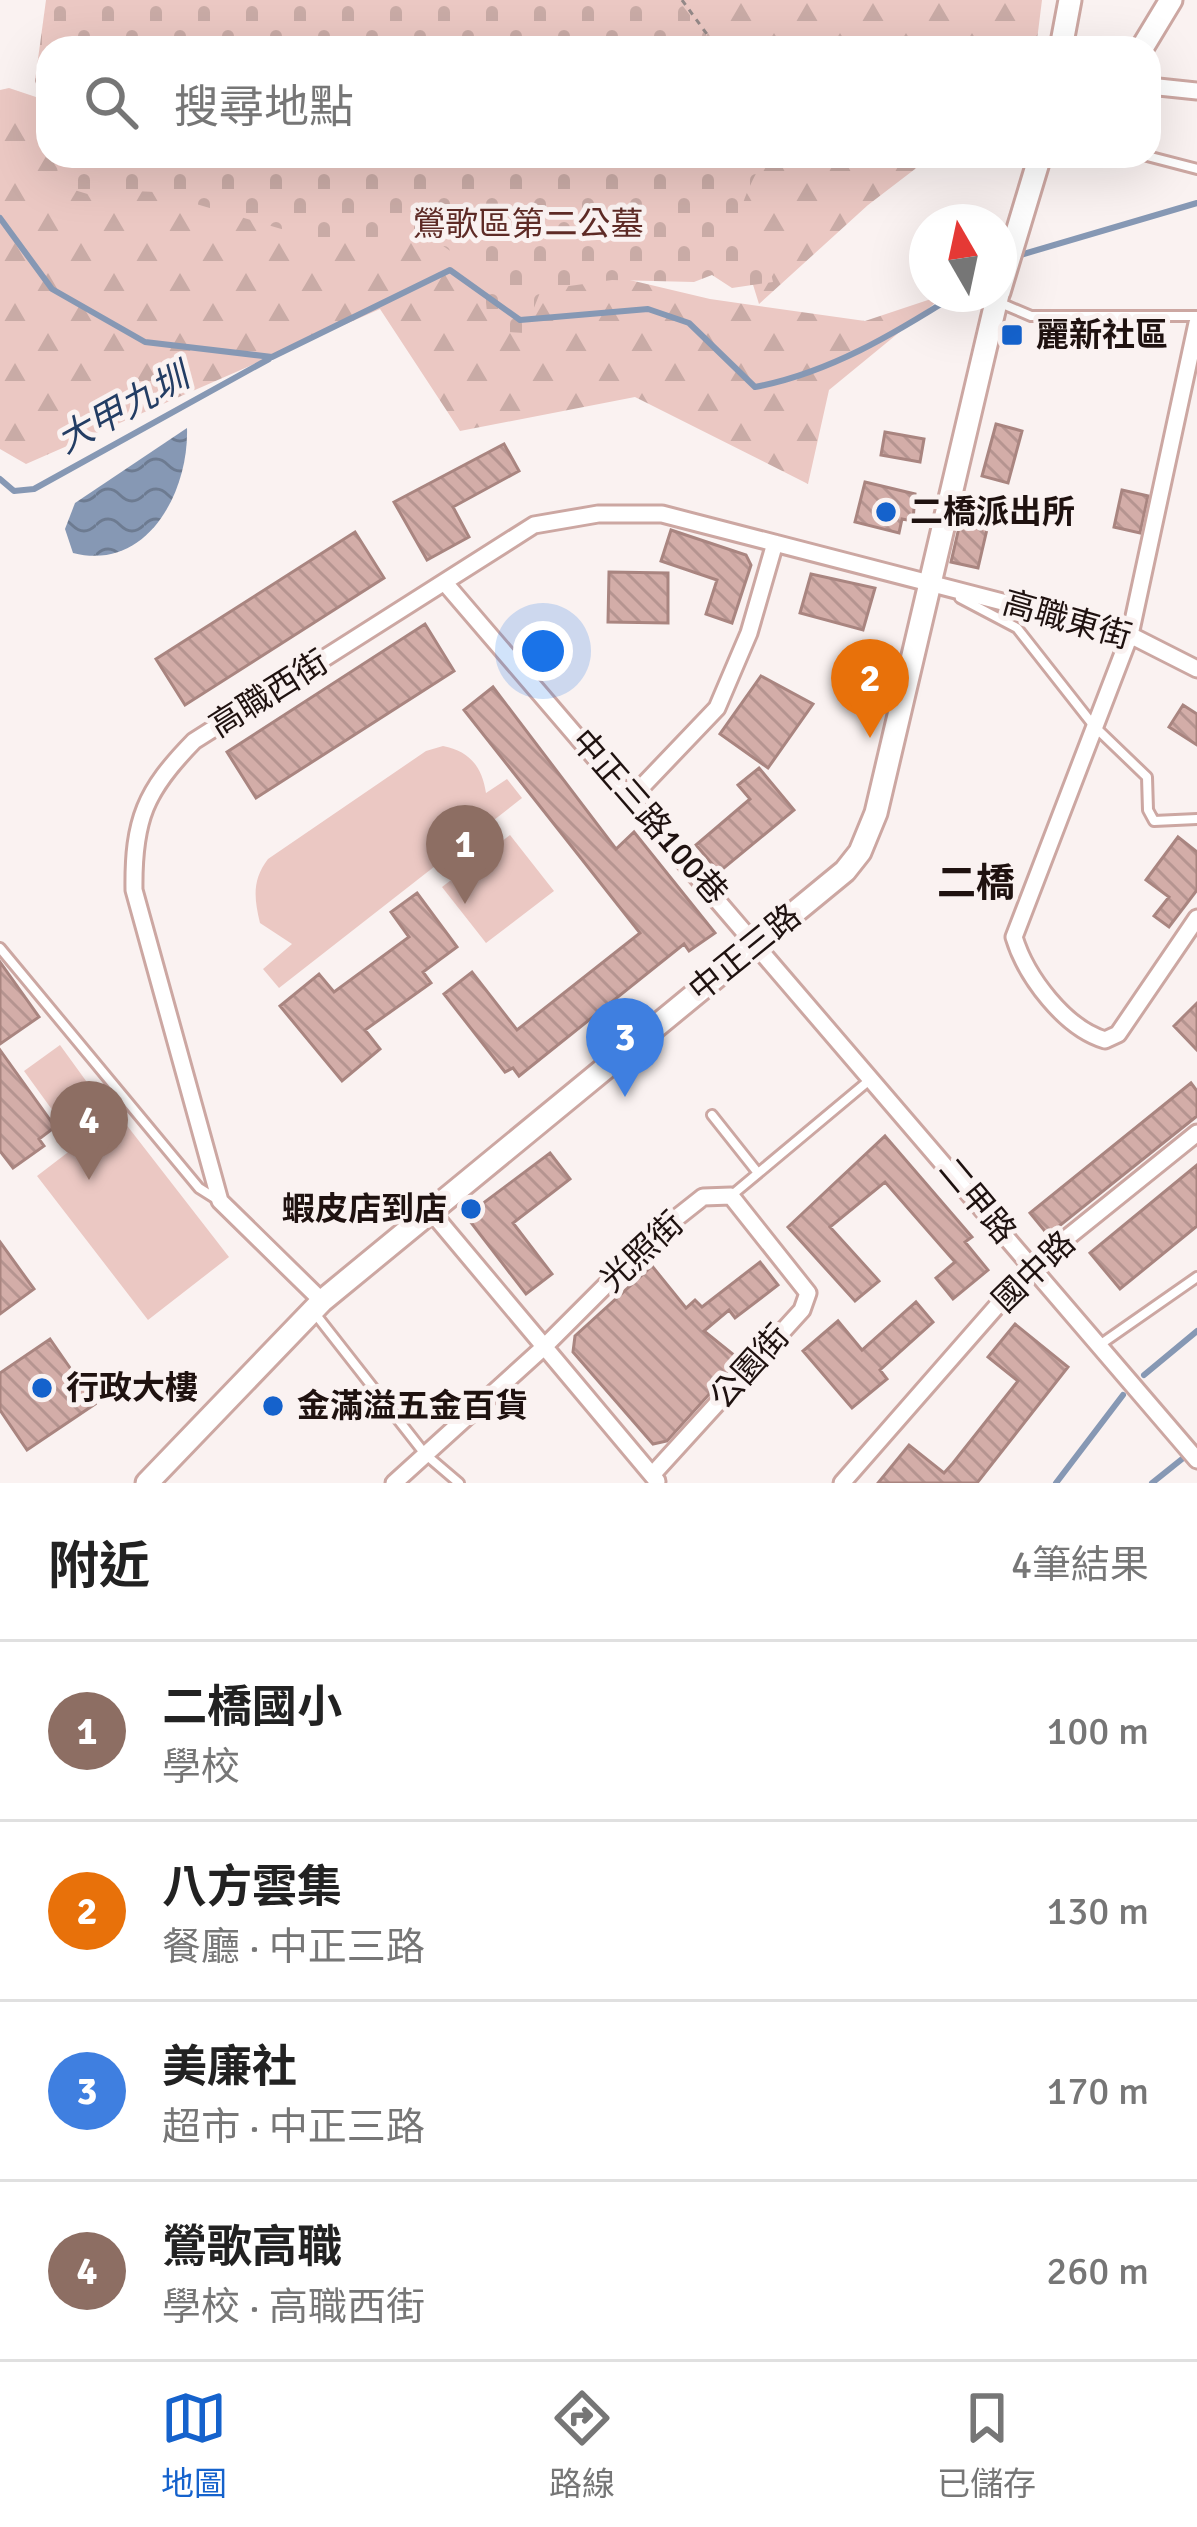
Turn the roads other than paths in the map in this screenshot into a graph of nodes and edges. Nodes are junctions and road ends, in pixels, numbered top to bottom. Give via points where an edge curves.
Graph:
1 (1070, 0) edge
2 (1171, 0) edge
3 (1062, 36) edge
4 (1149, 36) edge
5 (1161, 87) edge
6 (1197, 91) edge
7 (1161, 159) edge
8 (1037, 168) edge
9 (1197, 169) edge
10 (1017, 232) edge
11 (1017, 301) edge
12 (994, 312) edge
13 (1197, 319) edge
14 (775, 543) junction
15 (445, 583) junction
16 (932, 583) junction
17 (1130, 634) junction
18 (1197, 669) edge
19 (1094, 726) junction
20 (632, 796) junction
21 (1197, 819) edge
22 (1197, 918) edge
23 (757, 943) junction
24 (0, 947) edge
25 (872, 1078) junction
26 (712, 1115) dead end
27 (1197, 1133) edge
28 (758, 1173) junction
29 (731, 1196) junction
30 (220, 1201) junction
31 (428, 1208) junction
32 (1032, 1266) junction
33 (1197, 1277) edge
34 (317, 1306) junction
35 (1100, 1345) junction
36 (544, 1347) junction
37 (425, 1454) junction
38 (1197, 1460) edge
39 (656, 1479) edge
40 (149, 1482) edge
41 (394, 1483) edge
42 (459, 1483) edge
43 (842, 1483) edge

1 - 3 street
2 - 4 street
5 - 6 street
7 - 9 lane
8 - 10 street, 中正三路
11 - 13 lane via 1031,316
12 - 16 street, 中正三路
13 - 17 street
14 - 15 street, 高職西街 via 662,514 598,514 533,525
14 - 16 street, 高職西街
14 - 20 street via 717,708
15 - 20 street, 中正三路100巷
15 - 30 street, 高職西街 via 194,741 154,782 133,839 134,890
16 - 17 street, 高職東街
16 - 19 lane via 1017,628
16 - 23 street, 中正三路 via 871,830 845,871
17 - 18 street, 高職東街
17 - 19 street
19 - 21 lane via 1147,777 1154,821
19 - 22 street via 1014,938 1021,961 1080,1033 1105,1040 1118,1034
20 - 23 street, 中正三路100巷
23 - 25 street, 二甲路
23 - 31 street, 中正三路
24 - 30 lane via 199,1188
25 - 28 lane, 光照街
25 - 32 street, 二甲路
26 - 28 lane
27 - 32 street, 國中路
28 - 29 lane, 光照街
29 - 36 street, 光照街 via 703,1197 660,1231
29 - 39 street, 公園街 via 808,1293 802,1310
30 - 34 street
31 - 34 street, 中正三路
31 - 36 street
32 - 35 street, 二甲路
32 - 43 street, 國中路
33 - 35 lane
34 - 37 lane
34 - 40 street, 中正三路
35 - 38 street, 二甲路
36 - 37 street, 光照街
36 - 39 street
37 - 41 street, 光照街
37 - 42 lane

